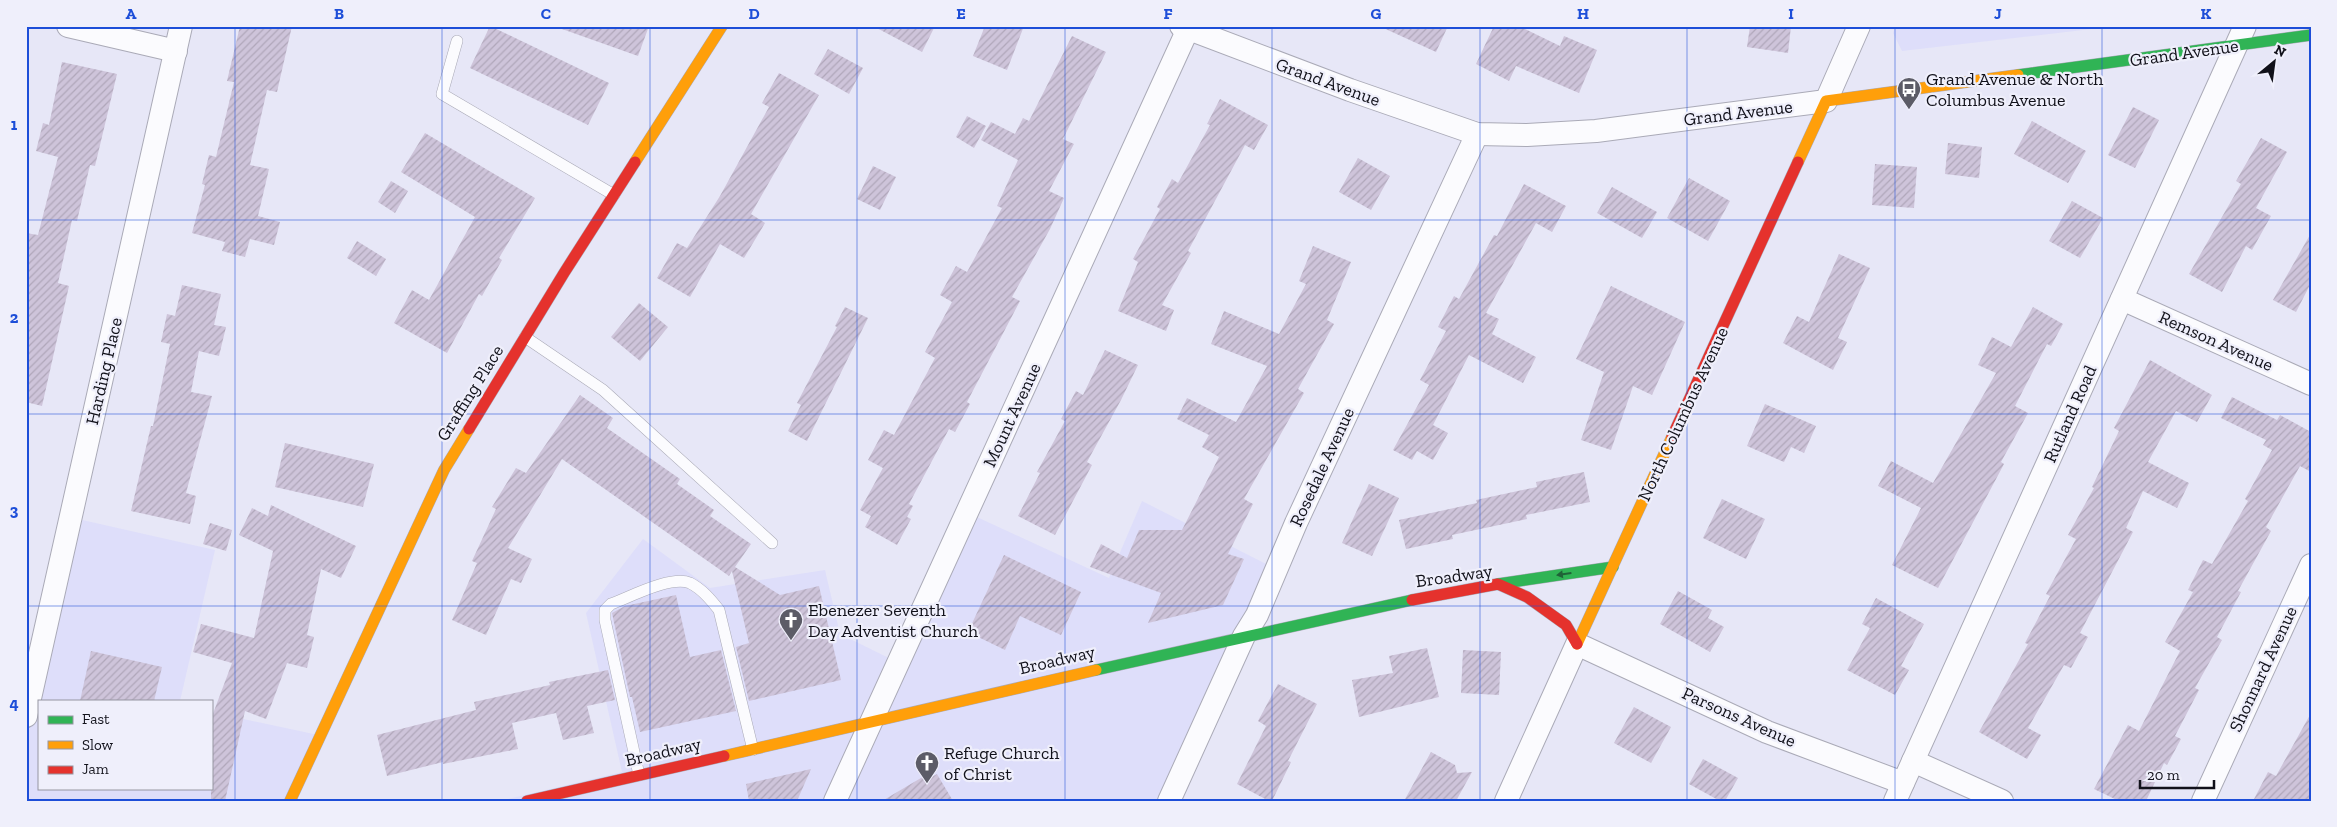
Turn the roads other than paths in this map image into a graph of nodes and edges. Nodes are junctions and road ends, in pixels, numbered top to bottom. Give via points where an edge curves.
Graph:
1 (68, 26) edge
2 (181, 26) edge
3 (722, 26) edge
4 (1859, 26) edge
5 (1184, 28) edge
6 (2311, 35) edge
7 (2240, 36) edge
8 (457, 41) dead end
9 (176, 51) junction
10 (1826, 101) junction
11 (1477, 134) junction
12 (614, 195) junction
13 (2122, 298) junction
14 (525, 337) junction
15 (2311, 384) edge
16 (772, 543) dead end
17 (2311, 565) edge
18 (1613, 567) junction
19 (1498, 584) junction
20 (1244, 636) junction
21 (1578, 644) junction
22 (26, 716) edge
23 (872, 723) junction
24 (753, 750) junction
25 (1912, 762) junction
26 (639, 776) junction
27 (1899, 792) edge
28 (290, 801) edge
29 (526, 801) edge
30 (836, 801) edge
31 (1169, 801) edge
32 (1506, 801) edge
33 (2002, 801) edge
34 (2203, 801) edge

1 - 9 street
2 - 9 street, Harding Place
3 - 12 street, Graffing Place
4 - 10 street, North Columbus Avenue
5 - 11 street, Grand Avenue
5 - 23 street, Mount Avenue
6 - 7 street, Grand Avenue
7 - 10 street, Grand Avenue
7 - 13 street, Rutland Road
8 - 12 lane via 442,94
9 - 22 street, Harding Place
10 - 11 street, Grand Avenue via 1596,131
10 - 18 street, North Columbus Avenue
11 - 20 street, Rosedale Avenue via 1296,523 1257,615
12 - 14 street, Graffing Place
13 - 15 street, Remson Avenue
13 - 25 street, Rutland Road
14 - 16 lane via 603,390
14 - 28 street, Graffing Place via 444,470
17 - 34 street, Shonnard Avenue
18 -> 19 street
18 - 21 street, North Columbus Avenue
19 - 20 street, Broadway
19 - 21 street, Broadway via 1528,596 1547,610 1566,625
20 - 23 street, Broadway
20 - 31 street, Rosedale Avenue
21 - 27 street, Parsons Avenue
21 - 32 street, North Columbus Avenue
23 - 24 street, Broadway
23 - 30 street, Mount Avenue
24 - 26 street, Broadway
24 - 26 lane via 719,610 690,583 675,580 611,604 605,610
25 - 27 street, Rutland Road
25 - 33 street
26 - 29 street, Broadway

